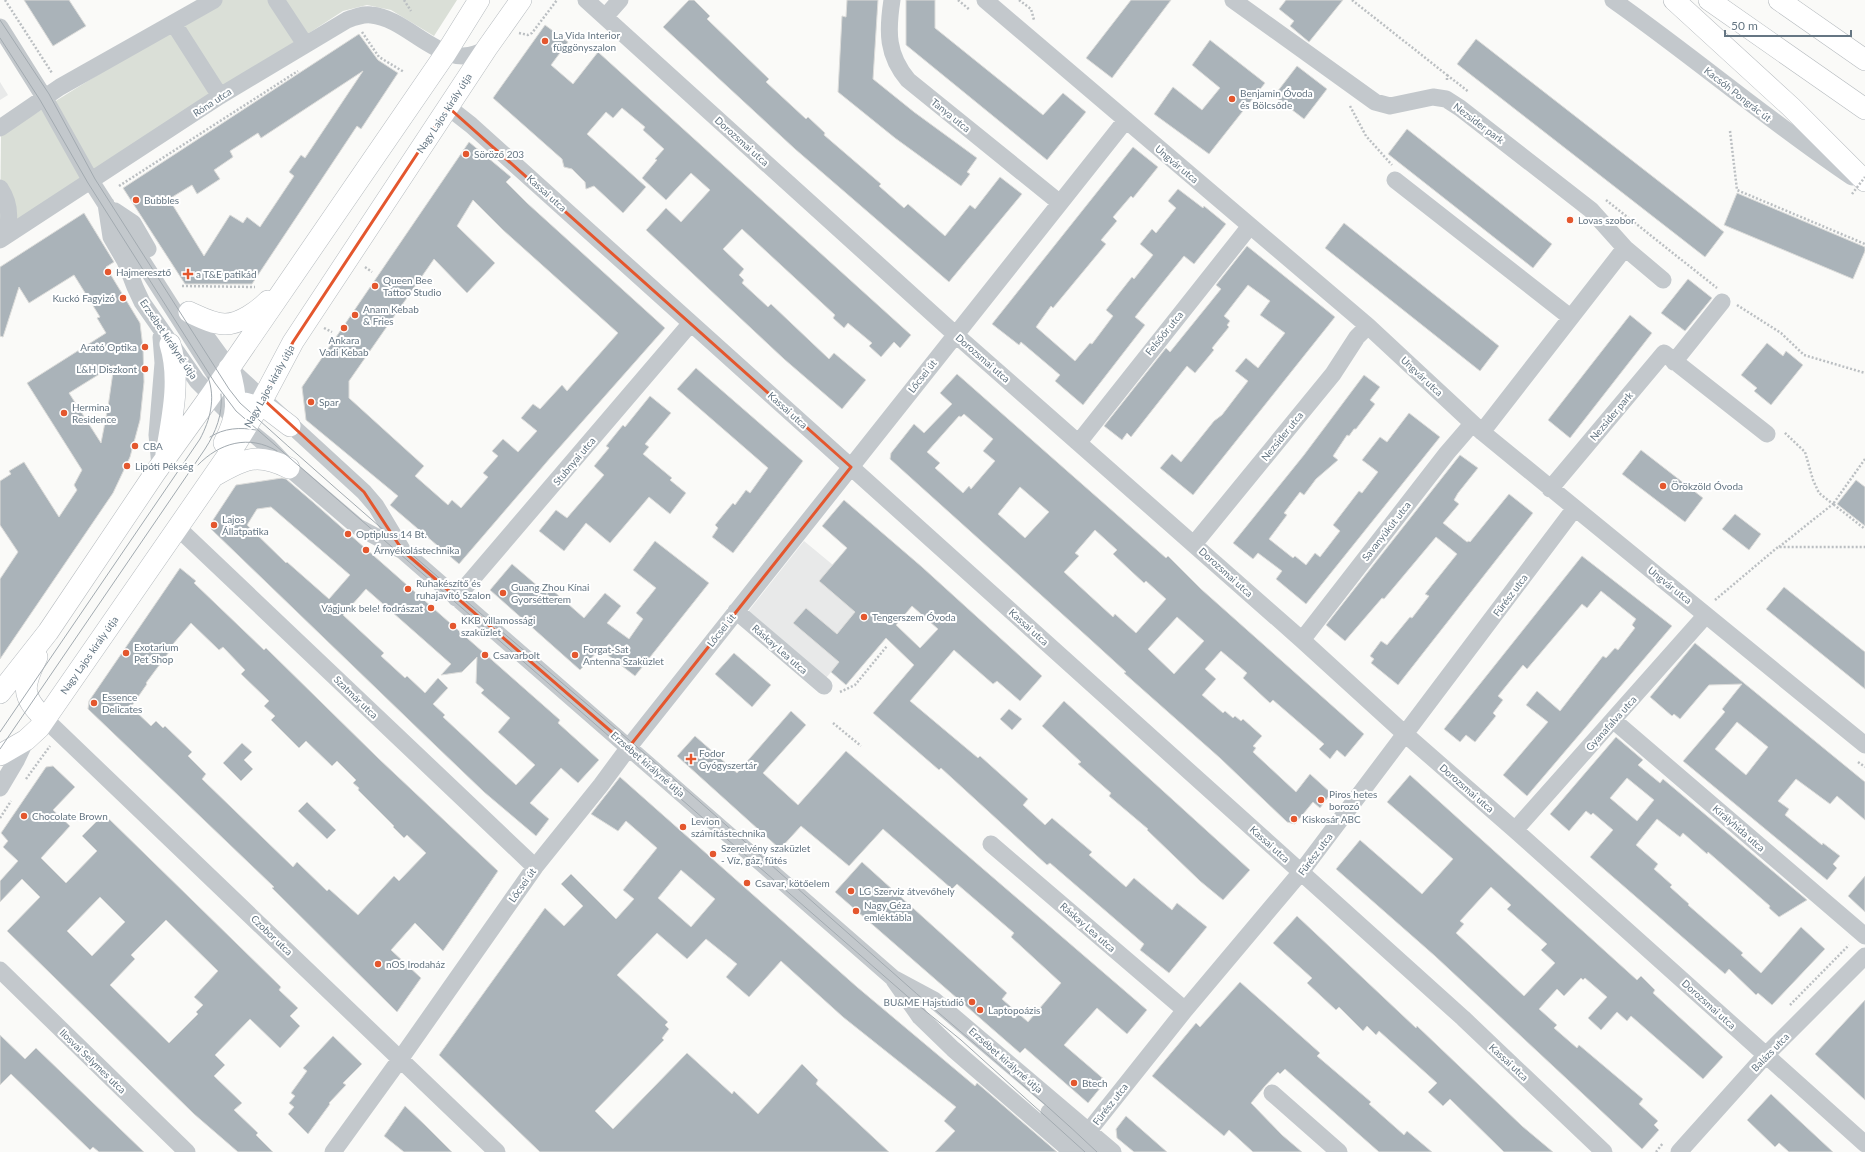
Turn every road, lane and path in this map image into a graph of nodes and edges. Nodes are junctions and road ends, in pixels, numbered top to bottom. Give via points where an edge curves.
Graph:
1 (5, 0) edge
2 (214, 0) edge
3 (276, 0) edge
4 (479, 0) edge
5 (521, 0) edge
6 (586, 0) edge
7 (620, 0) edge
8 (892, 0) edge
9 (985, 0) edge
10 (1019, 0) edge
11 (1233, 0) edge
12 (1352, 0) edge
13 (1613, 0) edge
14 (1674, 0) edge
15 (1709, 0) edge
16 (1779, 0) edge
17 (1805, 0) edge
18 (1031, 9) dead end
19 (361, 15) junction
20 (605, 17) junction
21 (174, 24) junction
22 (0, 27) edge
23 (305, 44) junction
24 (487, 48) junction
25 (439, 50) junction
26 (1858, 55) edge
27 (300, 69) dead end
28 (404, 72) dead end
29 (53, 75) dead end
30 (1447, 75) junction
31 (1349, 82) junction
32 (1472, 94) dead end
33 (220, 96) junction
34 (44, 97) junction
35 (1446, 99) junction
36 (448, 107) junction
37 (1865, 109) edge
38 (1126, 120) junction
39 (0, 128) edge
40 (1730, 131) dead end
41 (1865, 177) edge
42 (1395, 180) joint
43 (92, 181) junction
44 (119, 186) dead end
45 (1861, 187) edge
46 (0, 188) edge
47 (1602, 196) dead end
48 (1060, 202) junction
49 (106, 204) junction
50 (1250, 226) junction
51 (1, 239) edge
52 (1865, 244) edge
53 (1625, 248) junction
54 (364, 266) dead end
55 (372, 272) dead end
56 (290, 279) junction
57 (1664, 280) dead end
58 (182, 286) dead end
59 (255, 287) dead end
60 (1726, 299) junction
61 (189, 312) junction
62 (152, 316) junction
63 (1570, 317) junction
64 (691, 322) junction
65 (1368, 326) junction
66 (324, 328) dead end
67 (332, 332) dead end
68 (956, 335) junction
69 (170, 344) junction
70 (1674, 362) junction
71 (1865, 373) edge
72 (237, 403) junction
73 (290, 426) joint
74 (1477, 428) junction
75 (1767, 434) joint
76 (1079, 442) junction
77 (1865, 459) edge
78 (162, 463) junction
79 (851, 467) junction
80 (289, 468) junction
81 (213, 476) junction
82 (1550, 489) junction
83 (1833, 504) junction
84 (1575, 508) junction
85 (182, 522) junction
86 (1865, 529) edge
87 (1194, 544) junction
88 (1778, 547) junction
89 (1865, 547) edge
90 (403, 551) junction
91 (456, 598) junction
92 (736, 611) junction
93 (1706, 615) junction
94 (48, 632) junction
95 (1302, 640) junction
96 (887, 646) dead end
97 (1, 688) edge
98 (829, 690) joint
99 (1613, 720) junction
100 (833, 723) dead end
101 (52, 726) junction
102 (1405, 734) junction
103 (26, 740) junction
104 (1865, 745) edge
105 (861, 746) dead end
106 (629, 747) junction
107 (0, 755) edge
108 (23, 785) dead end
109 (0, 788) edge
110 (14, 798) dead end
111 (0, 818) edge
112 (1514, 830) junction
113 (990, 844) dead end
114 (535, 867) junction
115 (1301, 872) junction
116 (1865, 936) edge
117 (1865, 956) edge
118 (0, 970) edge
119 (893, 978) junction
120 (1185, 1010) junction
121 (1765, 1056) junction
122 (402, 1058) junction
123 (1272, 1093) dead end
124 (1865, 1144) edge
125 (1081, 1146) edge
126 (187, 1152) edge
127 (333, 1152) edge
128 (497, 1152) edge
129 (1113, 1152) edge
130 (1339, 1152) edge
131 (1604, 1152) edge
132 (1679, 1152) edge

1 - 29 path
2 - 21 street
3 - 23 street
4 - 25 main road, Nagy Lajos király útja
5 - 24 main road, Nagy Lajos király útja
6 - 20 street, Dorozsmai utca
7 - 20 street
8 - 48 street, Tanya utca via 888,28 891,51 898,68 908,80
9 - 38 street, Ungvár utca
10 - 18 path
11 - 31 street, Nezsider park
12 - 30 path
13 - 45 street, Kacsóh Pongrác út
14 - 45 main road via 1791,107
15 - 37 main road
16 - 26 main road
17 - 26 main road
19 - 23 street, Róna utca via 330,28
19 - 25 street, Róna utca via 386,18
19 - 28 path via 361,30 379,57
20 - 68 street, Dorozsmai utca
21 - 33 street
21 - 34 street
22 - 34 street, Erzsébet királyné útja
23 - 33 street, Róna utca
24 - 25 street, Róna utca via 480,53 467,56
24 - 36 main road, Nagy Lajos király útja
25 - 56 main road, Nagy Lajos király útja via 431,73
27 - 44 path
30 - 32 path
30 - 35 path
31 - 35 street, Nezsider park via 1375,102 1390,106 1432,97
31 - 42 path via 1341,93 1355,113 1366,136 1383,157 1400,172
33 - 43 street, Róna utca
34 - 39 street
34 - 43 street, Erzsébet királyné útja
35 - 53 street, Nezsider park via 1591,210
36 - 64 street, Kassai utca via 471,124
36 - 72 main road, Nagy Lajos király útja via 293,342
38 - 48 street, Lőcsei út
38 - 50 street, Ungvár utca
40 - 52 path via 1737,190
41 - 45 path, bridge
42 - 63 street
43 - 49 street, Erzsébet királyné útja
43 - 51 street, Róna utca
46 - 51 street via 8,208 8,226
47 - 60 path
48 - 68 street, Lőcsei út
49 - 61 street, Erzsébet királyné útja via 133,224
49 - 62 street, Erzsébet királyné útja via 111,237 125,261 142,302
49 - 72 street
50 - 65 street, Ungvár utca
50 - 76 street, Felsőőr utca
53 - 57 street, Nezsider park
53 - 63 street
54 - 55 path
56 - 61 main road via 264,305 239,321 225,324
56 - 72 main road, Nagy Lajos király útja
58 - 59 path
60 - 70 street
60 - 71 path via 1781,333 1804,355
61 - 72 street, Erzsébet királyné útja
62 - 69 street, Erzsébet királyné útja
62 - 78 street via 161,338 163,354 157,435
63 - 74 street
64 - 79 street, Kassai utca
64 - 91 street, Stubnyai utca
65 - 74 street, Ungvár utca
65 - 87 street, Nezsider utca via 1357,337 1333,374
66 - 67 path
68 - 76 street, Dorozsmai utca
68 - 79 street, Lőcsei út
69 - 72 street, Erzsébet királyné útja via 197,381
69 - 78 main road via 175,358 176,375 173,413
70 - 75 street, Nezsider park
70 - 82 street, Nezsider park via 1664,353
72 - 73 main road via 268,410
72 - 78 main road, Nagy Lajos király útja via 186,430
72 - 80 street, Erzsébet királyné útja via 269,447
72 - 81 main road, Nagy Lajos király útja
72 - 85 main road via 222,447 191,497
72 - 90 street
73 - 90 street, Erzsébet királyné útja via 364,492 376,506
74 - 82 street, Ungvár utca
74 - 95 street, Savanyúkút utca via 1447,453
75 - 83 path via 1776,426 1793,439 1805,452 1819,492
76 - 87 street, Dorozsmai utca
77 - 83 path
78 - 94 main road, Nagy Lajos király útja
79 - 92 street, Lőcsei út
79 - 115 street, Kassai utca
80 - 81 main road via 275,461 254,458 244,460
80 - 90 street, Erzsébet királyné útja via 358,527
81 - 85 main road, Nagy Lajos király útja
82 - 84 street, Ungvár utca
83 - 86 path
83 - 88 path
84 - 93 street, Ungvár utca
84 - 102 street, Fűrész utca
85 - 101 main road, Nagy Lajos király útja
85 - 114 street, Szatmár utca
87 - 95 street, Dorozsmai utca
88 - 89 path
88 - 93 path via 1716,598
90 - 91 street, Erzsébet királyné útja
91 - 106 street, Erzsébet királyné útja
92 - 98 street, Ráskay Lea utca
92 - 106 street, Lőcsei út
93 - 99 street, Gyanafalva utca
93 - 104 street, Ungvár utca
94 - 97 main road, Nagy Lajos király útja
94 - 101 main road via 28,676 26,693 31,704
95 - 102 street, Dorozsmai utca
96 - 98 path via 855,686
99 - 112 street, Gyanafalva utca
99 - 116 street, Királyhida utca
100 - 105 path
101 - 103 main road, Nagy Lajos király útja
101 - 108 path
101 - 122 street, Czobor utca
102 - 112 street, Dorozsmai utca
102 - 115 street, Fűrész utca
103 - 107 main road, Nagy Lajos király útja
103 - 109 street
106 - 114 street, Lőcsei út
106 - 119 street, Erzsébet királyné útja
110 - 111 path
112 - 121 street, Dorozsmai utca
113 - 120 street, Ráskay Lea utca
114 - 122 street, Lőcsei út
115 - 120 street, Fűrész utca
115 - 131 street, Kassai utca via 1463,1018
117 - 121 street, Balázs utca
118 - 126 street, Ilosvai Selymes utca
119 - 125 street, Erzsébet királyné útja via 934,1000
119 - 125 street, Erzsébet királyné útja via 920,1017 965,1059
120 - 125 street, Fűrész utca
121 - 124 street, Dorozsmai utca
121 - 132 street, Balázs utca
122 - 127 street, Lőcsei út
122 - 128 street, Czobor utca
123 - 130 street
125 - 129 street, Erzsébet királyné útja

